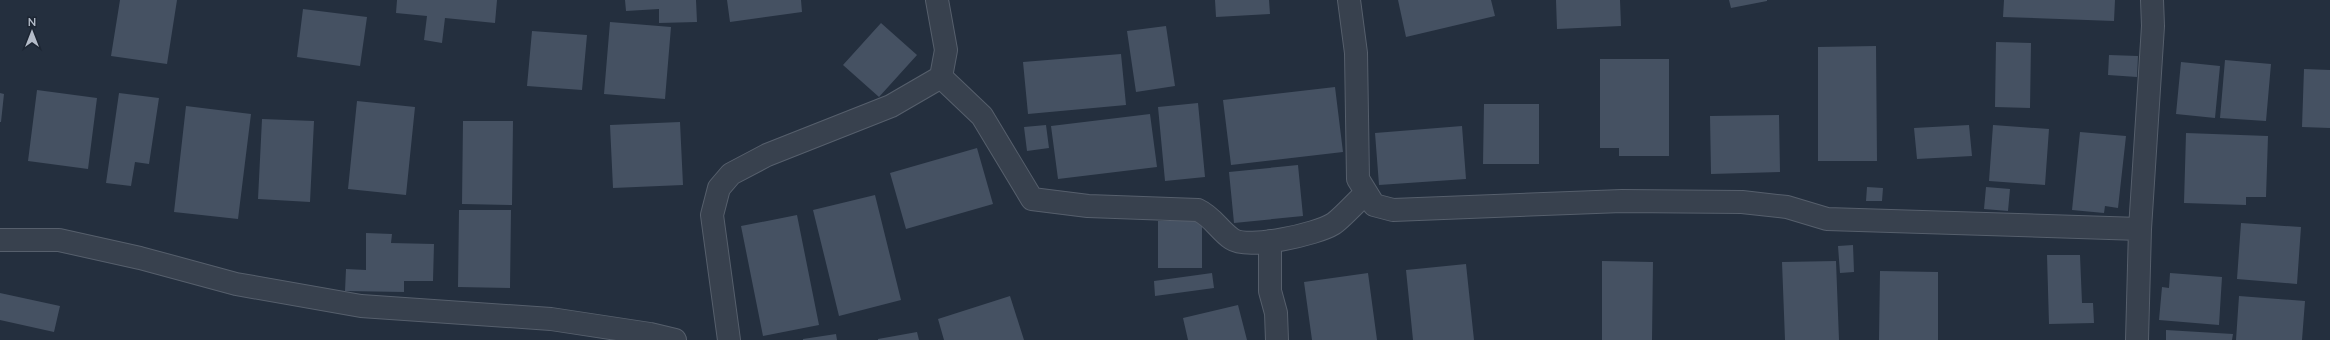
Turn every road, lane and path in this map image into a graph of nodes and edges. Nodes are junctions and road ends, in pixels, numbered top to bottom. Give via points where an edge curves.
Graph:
1 (937, 0) edge
2 (1349, 0) edge
3 (2152, 0) edge
4 (941, 77) junction
5 (1366, 192) junction
6 (2140, 229) junction
7 (0, 240) edge
8 (1270, 241) junction
9 (675, 340) edge
10 (729, 340) edge
11 (1276, 340) edge
12 (2137, 340) edge

1 - 4 street via 946,50
2 - 5 street via 1356,53 1358,179
3 - 6 street via 2153,26
4 - 8 street via 982,116 1032,199 1088,206 1198,210 1206,214 1233,240 1246,243
4 - 10 street via 891,106 767,155 731,174 719,188 712,215
5 - 6 street via 1374,205 1393,210 1622,201 1742,202 1787,207 1827,219
5 - 8 street via 1334,224 1288,239
6 - 12 street
7 - 9 street via 59,240 140,258 236,284 361,306 551,319
8 - 11 street via 1270,291 1276,313

